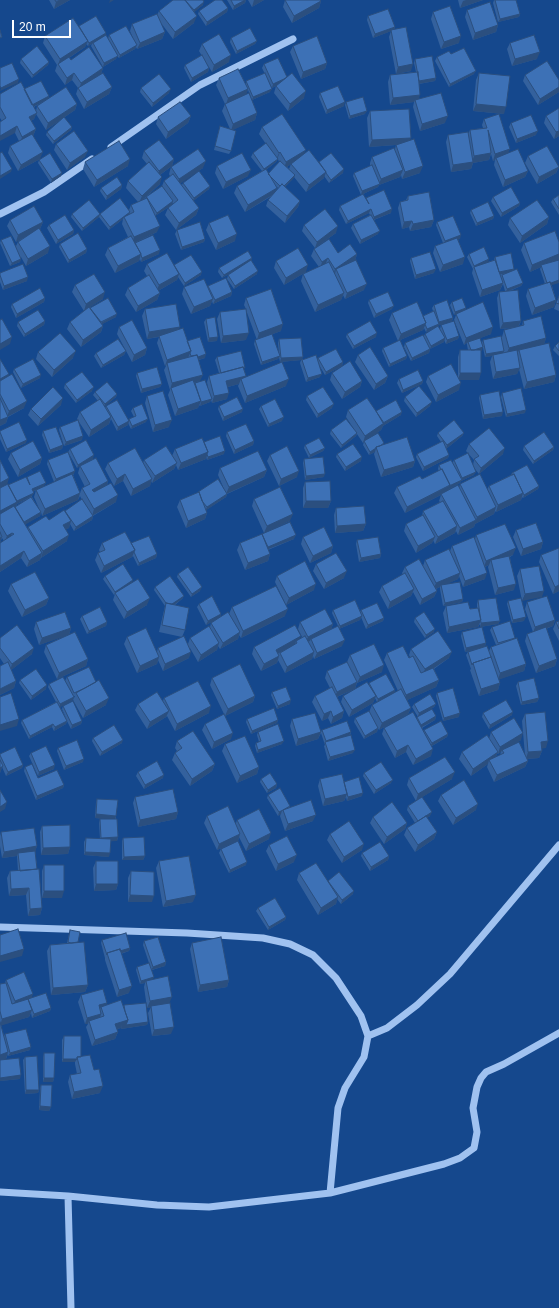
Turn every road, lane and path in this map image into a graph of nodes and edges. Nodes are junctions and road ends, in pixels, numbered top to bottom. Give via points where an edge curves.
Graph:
1 (293, 39) dead end
2 (103, 152) edge
3 (96, 156) edge
4 (0, 214) edge
5 (559, 845) edge
6 (0, 927) edge
7 (559, 1033) edge
8 (368, 1036) junction
9 (0, 1192) edge
10 (330, 1193) junction
11 (68, 1196) junction
12 (71, 1308) edge

1 - 2 street via 200,86
3 - 4 street via 44,192
5 - 8 street via 450,974 417,1005 387,1028
6 - 8 street via 187,933 264,938 290,944 313,955 336,978 361,1016
7 - 10 street via 486,1072 481,1078 473,1108 477,1132 474,1148 460,1158
8 - 10 street via 364,1057 344,1088 338,1108
9 - 11 street
10 - 11 street via 208,1207 157,1205
11 - 12 street

